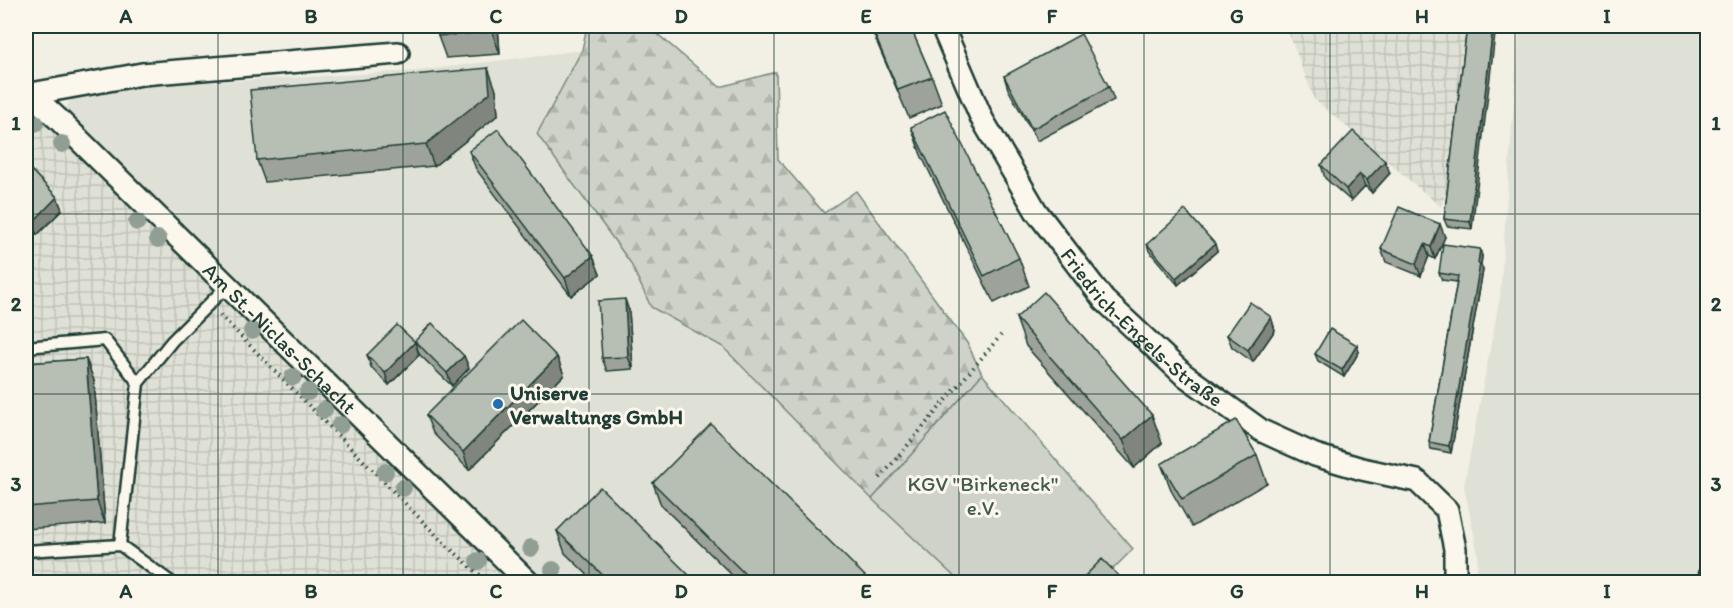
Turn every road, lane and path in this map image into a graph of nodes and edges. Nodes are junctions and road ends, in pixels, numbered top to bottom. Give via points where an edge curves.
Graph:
1 (942, 26) edge
2 (398, 53) dead end
3 (28, 93) edge
4 (227, 286) junction
5 (209, 304) junction
6 (1001, 335) dead end
7 (26, 346) edge
8 (138, 383) junction
9 (880, 478) dead end
10 (120, 545) junction
11 (26, 551) edge
12 (171, 582) edge
13 (488, 582) edge
14 (528, 582) edge
15 (1455, 582) edge

1 - 15 street, Friedrich-Engels-Straße via 982,119 1030,201 1104,300 1183,374 1262,431 1316,455 1417,481 1447,510 1455,549
2 - 3 street, Am St.-Niclas-Schacht via 142,74
3 - 4 street, Am St.-Niclas-Schacht
4 - 5 lane
4 - 14 street, Am St.-Niclas-Schacht
5 - 8 lane
5 - 13 path via 444,543
6 - 9 path
7 - 8 lane via 105,340
8 - 10 lane
10 - 11 lane
10 - 12 lane

